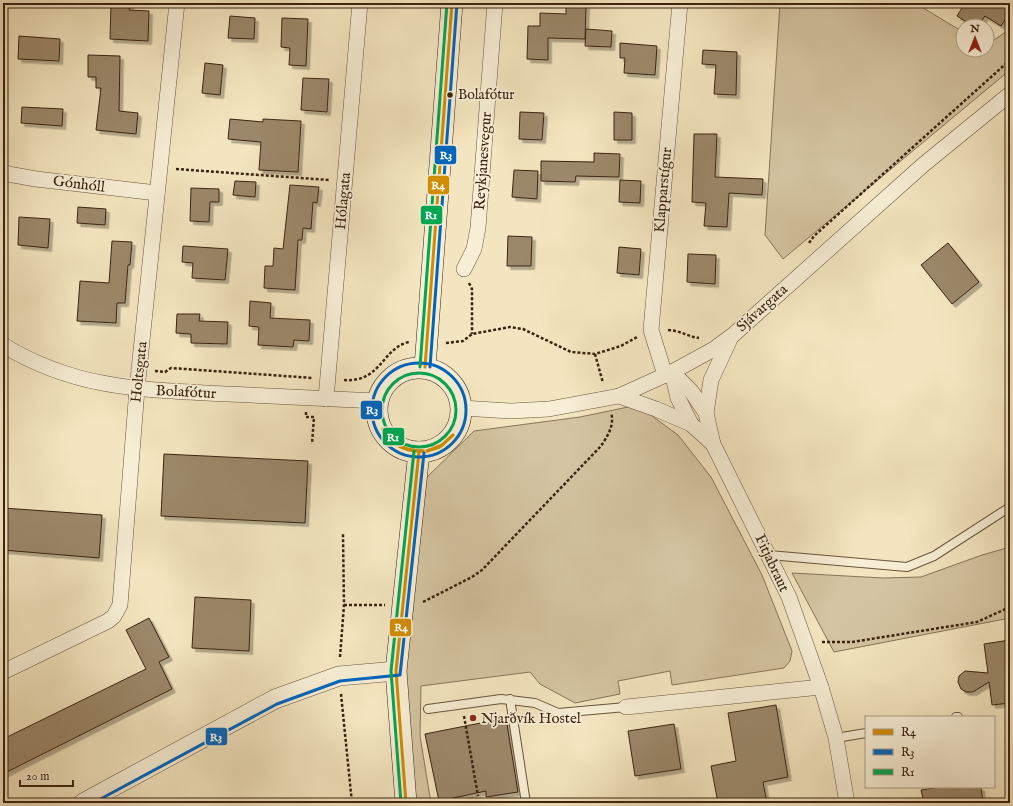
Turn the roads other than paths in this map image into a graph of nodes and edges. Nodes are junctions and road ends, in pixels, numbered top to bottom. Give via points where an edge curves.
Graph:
1 (177, 3) edge
2 (360, 3) edge
3 (452, 3) edge
4 (496, 3) edge
5 (680, 3) edge
6 (1010, 94) edge
7 (3, 171) edge
8 (157, 193) junction
9 (464, 269) dead end
10 (732, 335) junction
11 (3, 345) edge
12 (425, 367) junction
13 (668, 374) junction
14 (137, 389) junction
15 (613, 398) junction
16 (326, 399) junction
17 (377, 401) junction
18 (462, 408) junction
19 (706, 413) junction
20 (691, 424) junction
21 (713, 444) junction
22 (419, 452) junction
23 (1010, 507) edge
24 (769, 555) junction
25 (396, 671) junction
26 (3, 672) edge
27 (822, 686) junction
28 (510, 699) junction
29 (626, 707) joint
30 (428, 709) dead end
31 (865, 733) edge
32 (836, 738) junction
33 (83, 803) edge
34 (406, 803) edge
35 (526, 803) edge
36 (847, 803) edge

1 - 8 street, Holtsgata
2 - 16 street, Hólagata
3 - 12 main road
4 - 9 street, Reykjanesvegur via 478,228 474,249
5 - 13 street, Klapparstígur via 651,330
6 - 10 street, Sjávargata via 923,165
7 - 8 street, Gónhóll via 36,179
8 - 14 street, Holtsgata
10 - 13 street, Sjávargata via 714,349
10 - 19 street, Fitjabraut via 711,380
11 - 14 street, Bolafótur via 23,357 63,374
12 - 17 main road via 412,367 400,371 382,389
12 - 18 main road via 447,377 455,386
13 - 15 street, Sjávargata
13 - 19 street, Fitjabraut via 691,391
13 - 20 street, Fitjabraut
14 - 16 street, Bolafótur
14 - 26 street, Holtsgata via 120,605 108,621
15 - 18 street, Sjávargata via 549,409 511,411
15 - 20 street, Fitjabraut via 656,409
16 - 17 street, Bolafótur
17 - 22 main road via 380,426 386,436 395,445
18 - 22 main road via 460,422 454,434 444,444 432,450
19 - 21 street, Fitjabraut
20 - 21 street, Fitjabraut
21 - 24 street, Fitjabraut
22 - 25 main road
23 - 24 lane via 934,556 907,567
24 - 27 street, Fitjabraut via 789,597
25 - 33 street via 339,676 274,699
25 - 34 main road
27 - 29 street
27 - 32 street, Fitjabraut
28 - 29 lane via 535,703 558,713
28 - 30 lane
28 - 35 lane
31 - 32 lane
32 - 36 street, Fitjabraut

